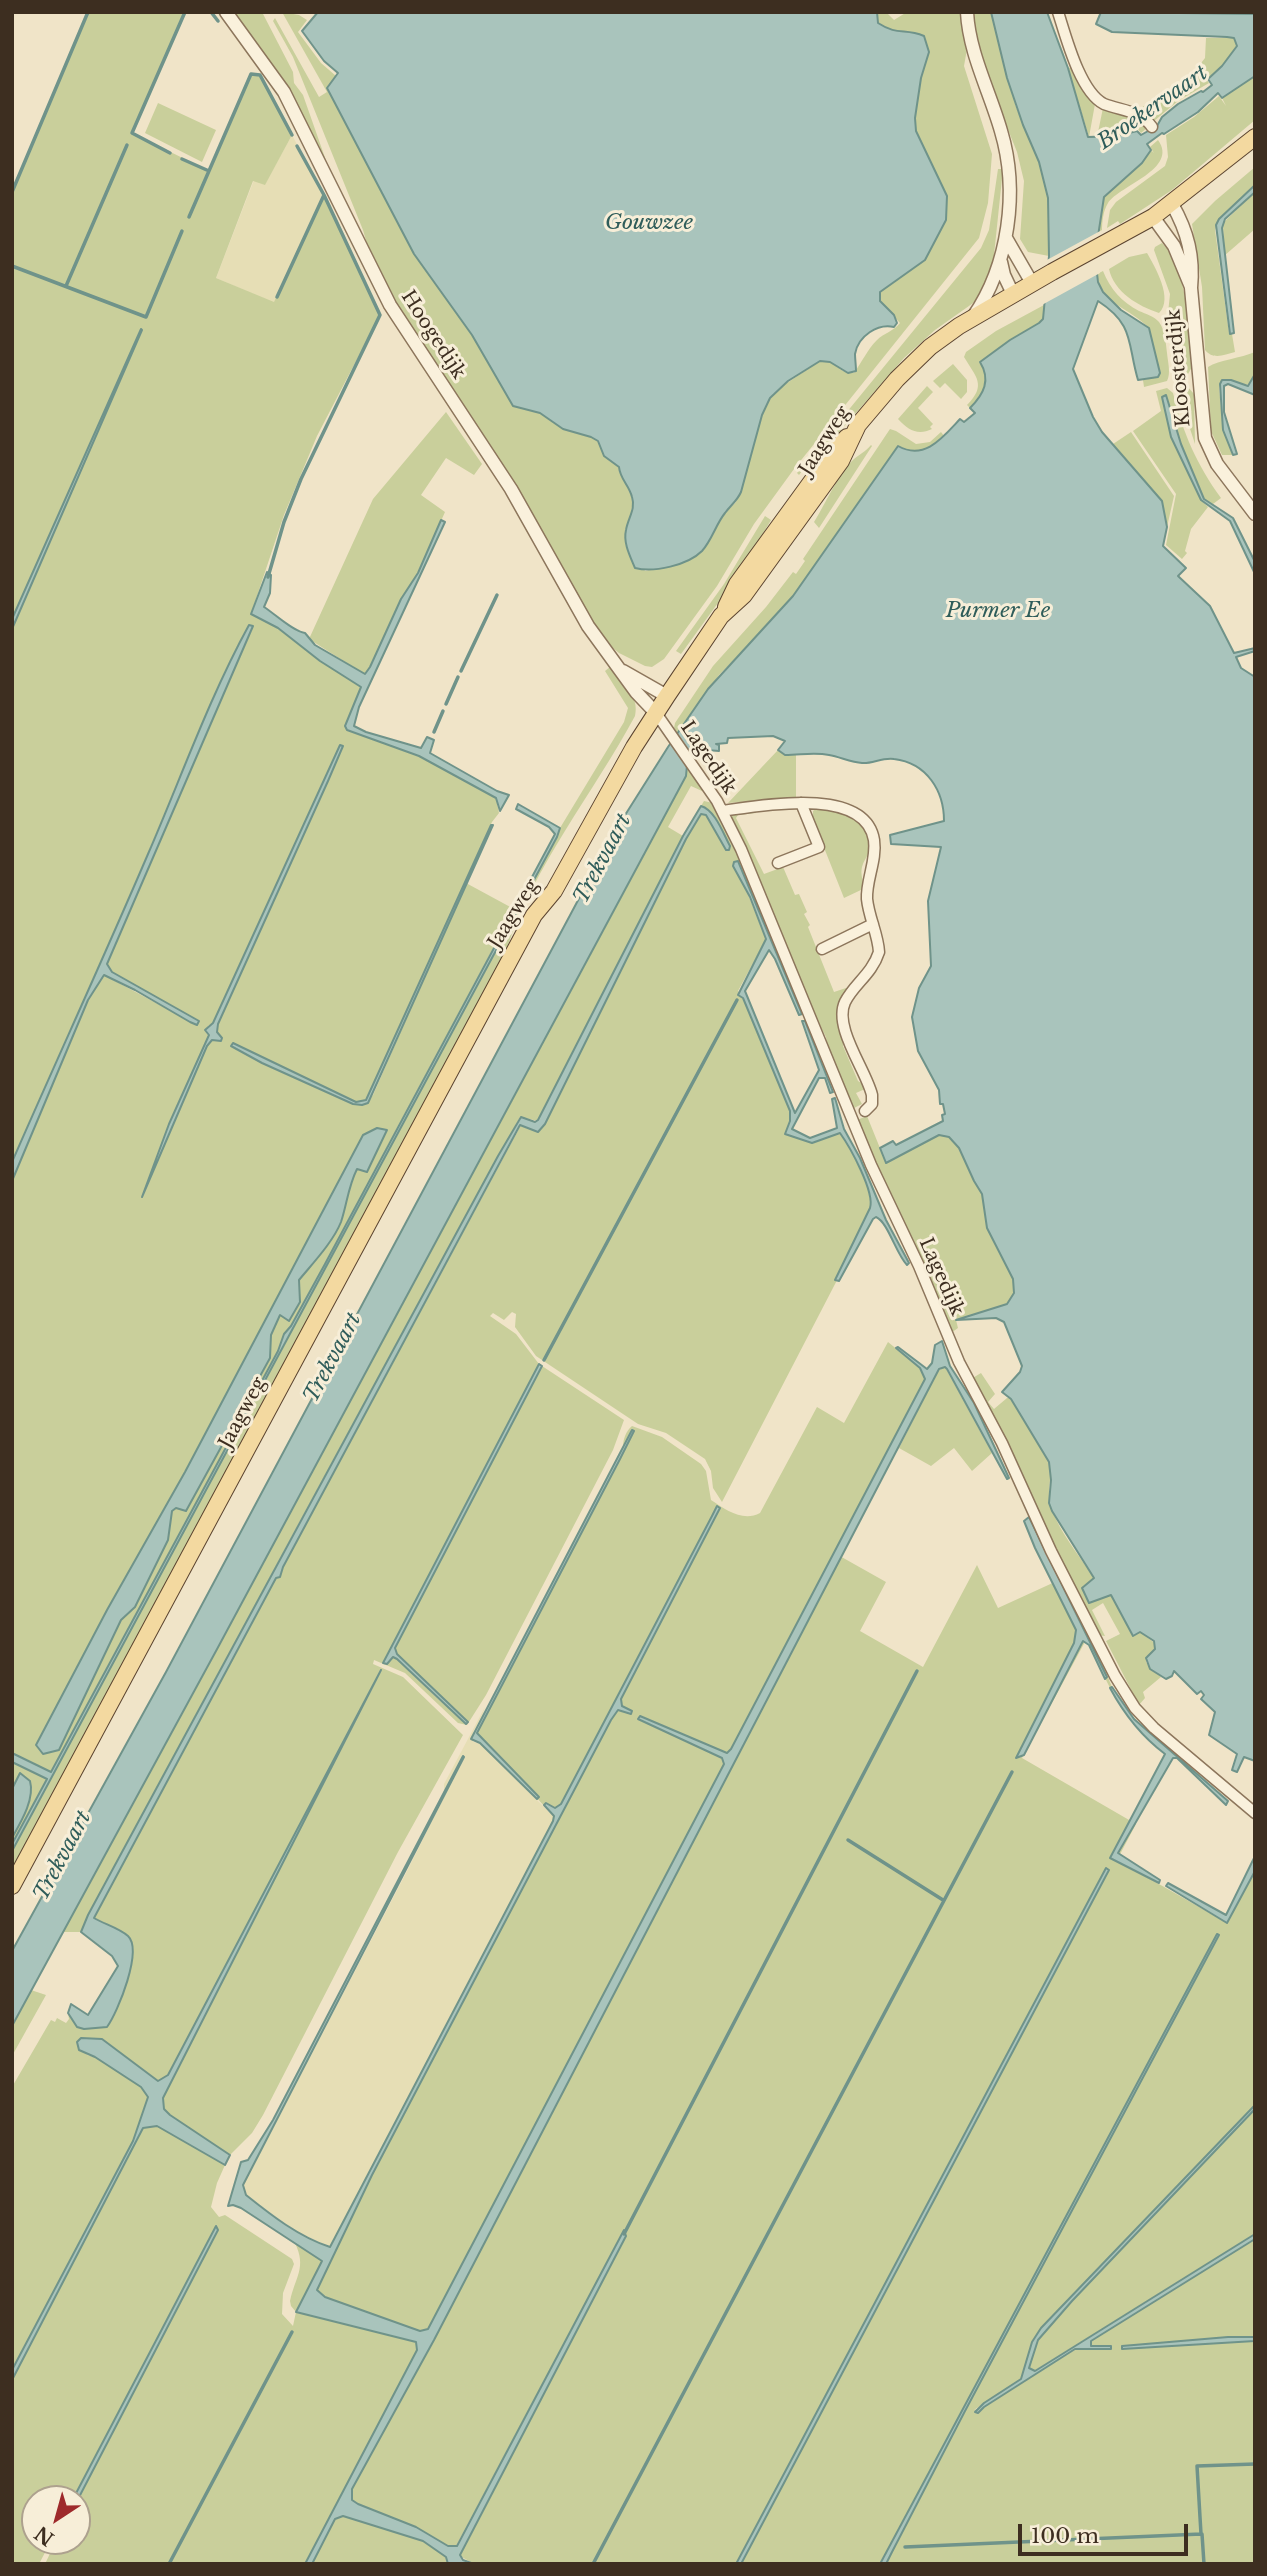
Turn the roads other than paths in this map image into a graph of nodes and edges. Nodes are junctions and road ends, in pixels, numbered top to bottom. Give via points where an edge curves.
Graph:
1 (226, 12) edge
2 (967, 12) edge
3 (1058, 12) edge
4 (1152, 127) dead end
5 (1255, 136) edge
6 (1172, 204) junction
7 (1153, 217) junction
8 (1006, 238) junction
9 (1001, 255) junction
10 (1036, 281) junction
11 (1191, 288) junction
12 (1013, 294) junction
13 (972, 319) junction
14 (1255, 514) edge
15 (623, 671) junction
16 (667, 696) junction
17 (656, 713) junction
18 (801, 803) junction
19 (722, 811) junction
20 (778, 863) dead end
21 (873, 924) junction
22 (822, 949) dead end
23 (865, 1111) dead end
24 (1255, 1813) edge
25 (12, 1886) edge

1 - 15 street, Hoogedijk via 284,92 390,305 511,489 588,626
2 - 8 street via 972,45 1009,159
3 - 4 street via 1089,91 1103,103 1137,114
5 - 6 main road, Jaagweg
6 - 7 main road, Jaagweg
6 - 11 street, Kloosterdijk via 1188,236
7 - 10 main road, Jaagweg
7 - 11 street, Kloosterdijk via 1174,246
8 - 9 street
8 - 10 street
9 - 12 street
9 - 13 street via 989,292
10 - 12 main road, Jaagweg
11 - 14 street, Kloosterdijk via 1205,438 1217,464
12 - 13 main road, Jaagweg
13 - 16 main road, Jaagweg via 916,360 858,425 841,461
15 - 16 street, Hoogedijk
15 - 17 street, Hoogedijk
16 - 17 main road, Jaagweg
17 - 19 street, Lagedijk
17 - 25 main road, Jaagweg via 554,891 534,915
18 - 19 street
18 - 20 street via 819,847
18 - 21 street via 845,809 859,815 869,828 874,843 867,897
19 - 24 street, Lagedijk via 750,866 871,1166 958,1362 1115,1676 1149,1723
21 - 22 street
21 - 23 street via 876,960 842,1013 872,1096

